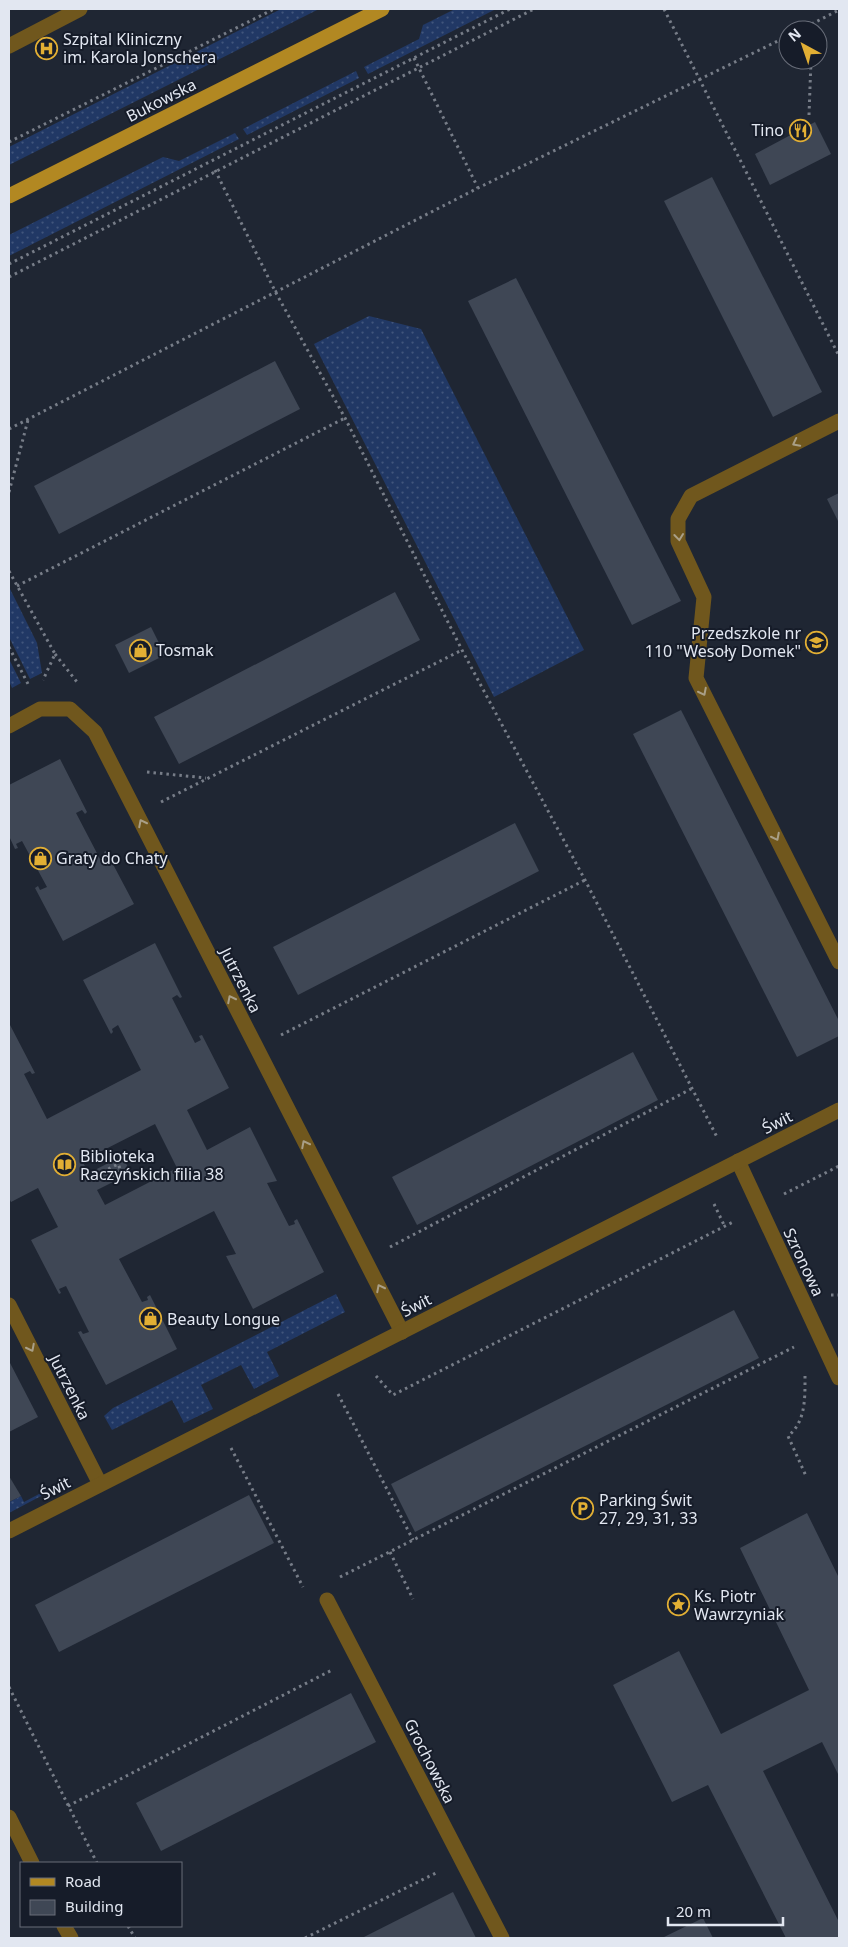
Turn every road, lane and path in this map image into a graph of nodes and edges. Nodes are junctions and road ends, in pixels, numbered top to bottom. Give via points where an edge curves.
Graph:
1 (80, 9) edge
2 (274, 9) edge
3 (382, 9) edge
4 (510, 9) edge
5 (534, 9) edge
6 (664, 9) edge
7 (839, 10) edge
8 (820, 20) edge
9 (778, 41) edge
10 (9, 46) edge
11 (414, 58) junction
12 (418, 67) junction
13 (811, 70) edge
14 (701, 80) junction
15 (809, 115) dead end
16 (9, 142) edge
17 (215, 170) junction
18 (478, 188) junction
19 (9, 196) edge
20 (9, 264) edge
21 (9, 276) edge
22 (276, 293) junction
23 (839, 356) edge
24 (345, 418) junction
25 (28, 420) junction
26 (839, 420) edge
27 (9, 429) edge
28 (9, 492) edge
29 (9, 571) edge
30 (17, 586) junction
31 (9, 647) edge
32 (462, 650) junction
33 (55, 654) junction
34 (78, 683) dead end
35 (9, 726) edge
36 (114, 769) junction
37 (206, 778) junction
38 (154, 806) dead end
39 (585, 880) junction
40 (839, 962) edge
41 (256, 1048) junction
42 (691, 1089) junction
43 (839, 1110) edge
44 (722, 1146) dead end
45 (738, 1161) junction
46 (839, 1166) edge
47 (91, 1178) dead end
48 (104, 1180) dead end
49 (758, 1205) junction
50 (735, 1221) junction
51 (739, 1230) dead end
52 (385, 1249) dead end
53 (831, 1295) dead end
54 (839, 1295) edge
55 (9, 1305) edge
56 (402, 1332) junction
57 (790, 1338) dead end
58 (794, 1347) junction
59 (797, 1354) dead end
60 (803, 1369) dead end
61 (839, 1378) edge
62 (367, 1379) dead end
63 (345, 1390) dead end
64 (338, 1394) junction
65 (330, 1398) dead end
66 (239, 1444) dead end
67 (231, 1448) junction
68 (222, 1452) dead end
69 (806, 1476) dead end
70 (100, 1484) junction
71 (9, 1531) edge
72 (413, 1540) junction
73 (390, 1552) junction
74 (332, 1582) dead end
75 (307, 1594) dead end
76 (412, 1599) dead end
77 (327, 1600) dead end
78 (356, 1657) junction
79 (9, 1687) edge
80 (68, 1806) junction
81 (9, 1817) edge
82 (462, 1860) junction
83 (32, 1862) edge
84 (96, 1862) edge
85 (65, 1927) edge
86 (129, 1927) edge
87 (71, 1938) edge
88 (135, 1938) edge
89 (304, 1938) edge
90 (502, 1938) edge

1 - 10 street
2 - 16 path
3 - 19 main road, Bukowska
4 - 11 path
5 - 12 path
6 - 14 path
7 - 8 path
9 - 14 path
11 - 12 path
11 - 20 path
12 - 17 path
12 - 18 path
13 - 15 path
14 - 18 path
14 - 23 path
17 - 21 path
17 - 22 path
18 - 22 path
22 - 24 path
22 - 25 path
24 - 30 path
24 - 32 path
25 - 27 path
25 - 28 path
26 -> 40 street via 691,496 678,519 678,541 704,597 696,678
29 - 30 path
30 - 33 path
31 - 33 path via 29,687 45,679
32 - 37 path
32 - 39 path
33 - 34 path
35 - 36 street, Jutrzenka via 40,709 70,709 95,732
36 - 37 path
41 -> 36 street, Jutrzenka
37 - 38 path
39 - 41 path
39 - 42 path
56 -> 41 street, Jutrzenka
42 - 44 path
42 - 52 path
43 - 45 street, Świt
45 - 49 street, Szronowa
45 - 56 street, Świt
46 - 49 path
47 - 48 path via 118,1164 122,1171
49 - 50 path
49 - 61 street, Szronowa
50 - 51 path
50 - 62 path via 393,1395 375,1375
53 - 54 path
55 -> 70 street, Jutrzenka
56 - 70 street, Świt
57 - 58 path
58 - 59 path
58 - 72 path
60 - 69 path via 806,1376 804,1407 797,1429 788,1436
63 - 64 path
64 - 65 path
64 - 72 path
66 - 67 path
67 - 68 path
67 - 75 path
70 - 71 street, Świt
72 - 73 path
73 - 74 path
73 - 76 path
77 - 78 street, Grochowska
78 - 80 path
78 - 82 street, Grochowska
79 - 80 path
80 - 84 path
81 - 83 street
82 - 89 path
82 - 90 street, Grochowska
85 - 87 street
86 - 88 path

